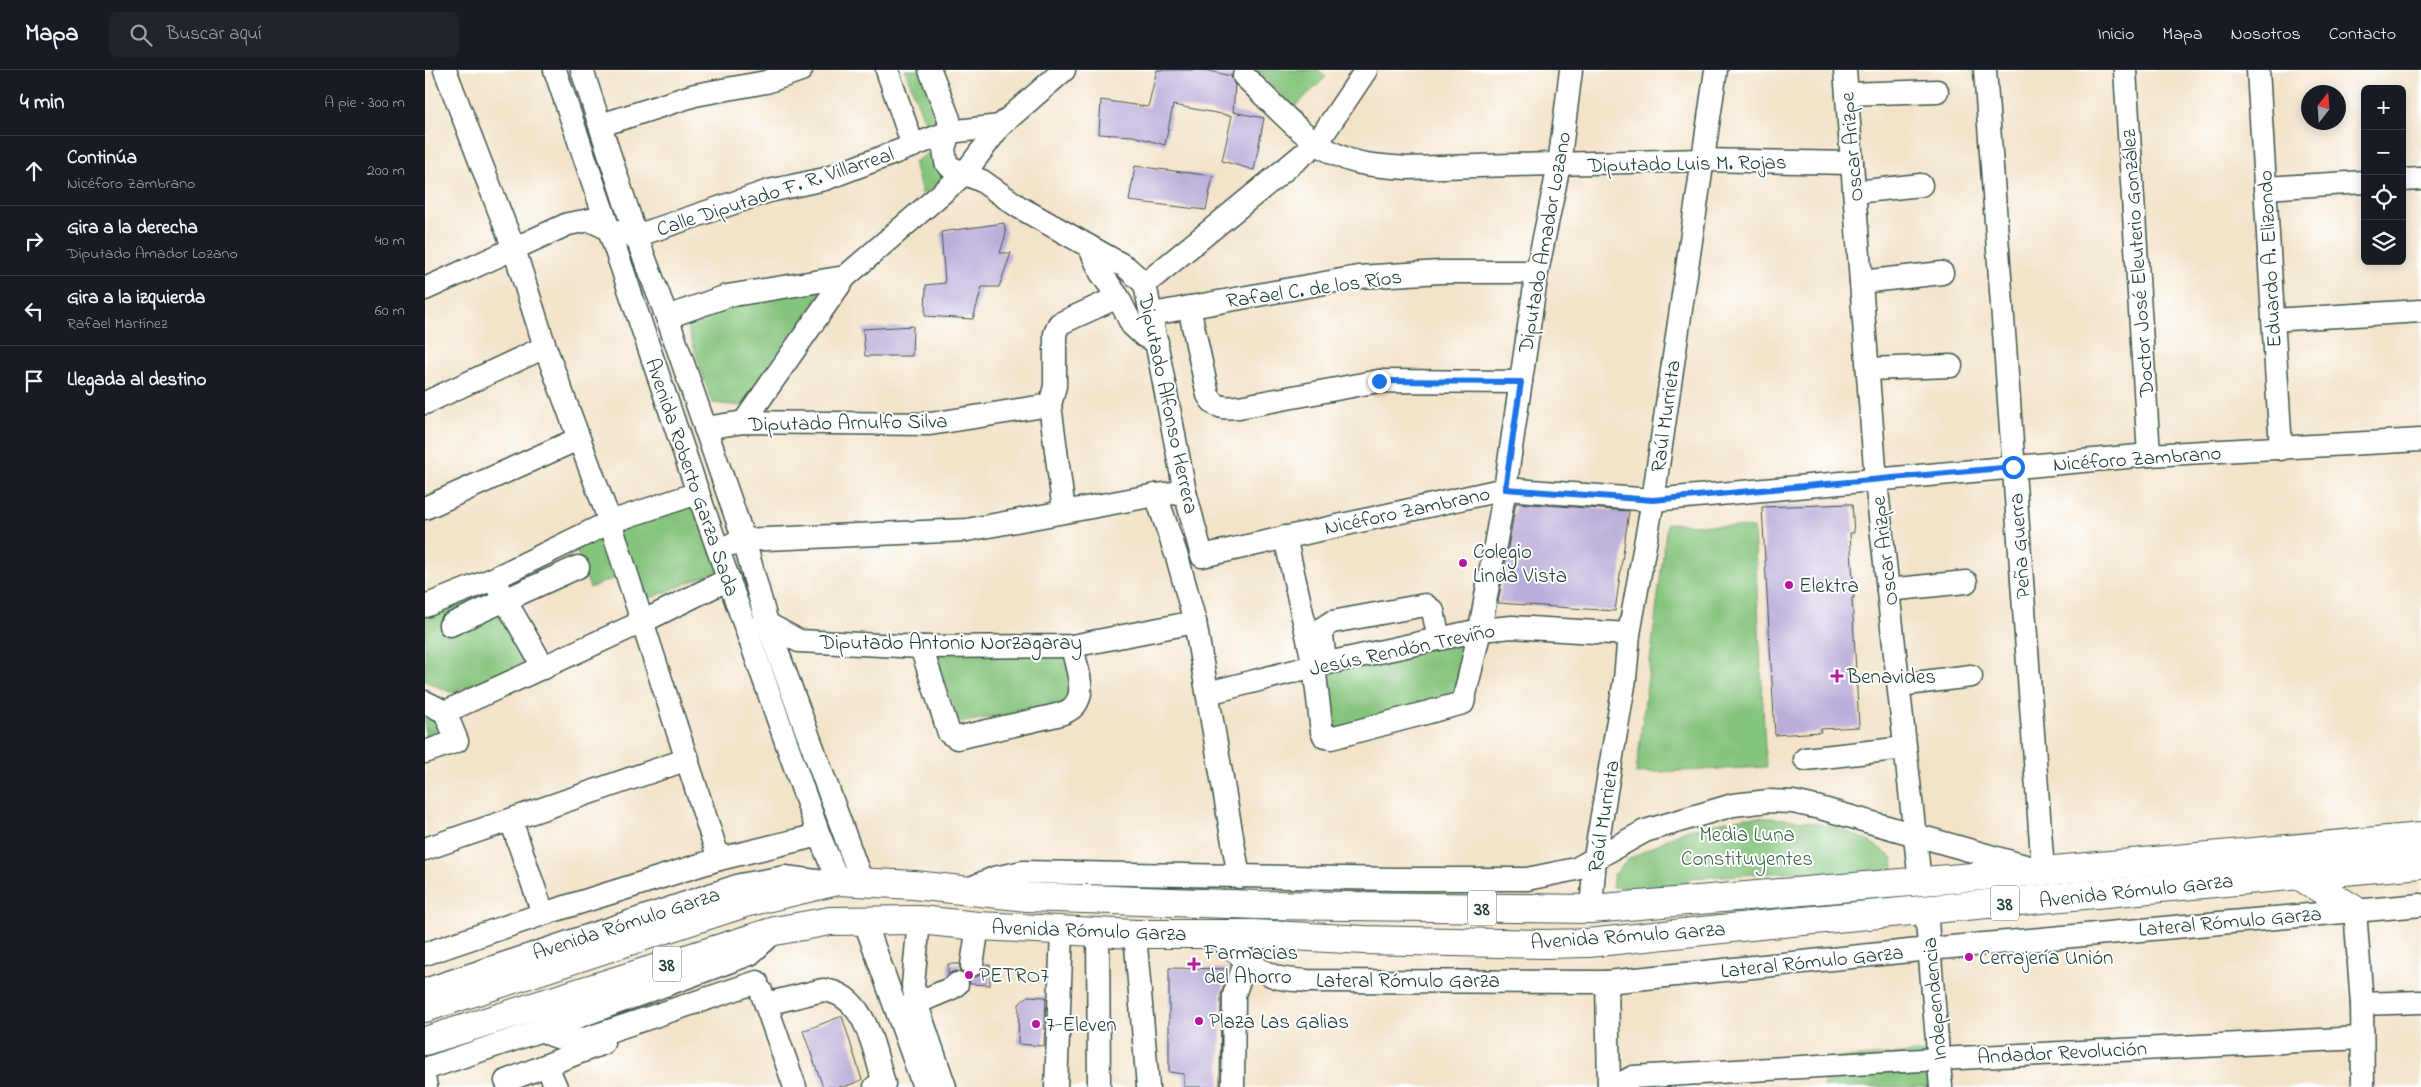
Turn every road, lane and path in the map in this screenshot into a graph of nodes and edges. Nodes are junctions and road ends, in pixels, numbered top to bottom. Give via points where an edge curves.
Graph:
1 (445, 70) edge
2 (555, 70) edge
3 (583, 70) edge
4 (801, 70) edge
5 (887, 70) edge
6 (930, 70) edge
7 (1064, 70) edge
8 (1366, 70) edge
9 (1571, 70) edge
10 (1716, 70) edge
11 (1845, 70) edge
12 (1985, 70) edge
13 (2125, 70) edge
14 (2258, 70) edge
15 (1244, 76) dead end
16 (1042, 79) edge
17 (1937, 91) dead end
18 (1847, 94) junction
19 (601, 124) junction
20 (1000, 126) junction
21 (949, 132) junction
22 (1317, 143) junction
23 (913, 146) junction
24 (609, 147) junction
25 (585, 156) junction
26 (1702, 160) junction
27 (1852, 163) junction
28 (1559, 165) junction
29 (964, 174) junction
30 (2421, 179) edge
31 (2406, 180) edge
32 (2361, 182) edge
33 (1921, 185) dead end
34 (2265, 188) junction
35 (1855, 192) junction
36 (607, 228) junction
37 (636, 236) junction
38 (1090, 248) junction
39 (514, 249) junction
40 (1537, 272) junction
41 (1942, 273) dead end
42 (845, 277) junction
43 (1861, 282) junction
44 (1145, 284) junction
45 (425, 289) edge
46 (1119, 296) junction
47 (1189, 307) junction
48 (2421, 311) edge
49 (1152, 314) junction
50 (667, 317) junction
51 (2273, 320) junction
52 (1157, 342) junction
53 (545, 348) junction
54 (1951, 366) dead end
55 (1868, 369) junction
56 (1521, 382) junction
57 (425, 403) edge
58 (1050, 405) junction
59 (744, 422) junction
60 (705, 428) junction
61 (578, 439) junction
62 (2421, 440) edge
63 (2281, 449) junction
64 (2149, 455) junction
65 (2013, 467) junction
66 (1875, 481) junction
67 (1505, 489) junction
68 (1185, 492) junction
69 (698, 493) junction
70 (1156, 495) junction
71 (1653, 500) junction
72 (425, 508) edge
73 (1064, 511) junction
74 (610, 522) junction
75 (1285, 537) junction
76 (744, 540) junction
77 (719, 548) junction
78 (1202, 556) joint
79 (578, 567) dead end
80 (729, 578) junction
81 (493, 579) junction
82 (1965, 582) dead end
83 (1888, 590) junction
84 (504, 600) junction
85 (425, 606) edge
86 (741, 614) junction
87 (642, 622) junction
88 (1195, 622) junction
89 (767, 623) junction
90 (450, 625) dead end
91 (1480, 630) junction
92 (1629, 634) junction
93 (1439, 639) junction
94 (1072, 646) junction
95 (921, 647) junction
96 (1320, 665) junction
97 (544, 668) junction
98 (1971, 676) dead end
99 (1899, 685) junction
100 (1208, 694) junction
101 (425, 702) edge
102 (445, 712) junction
103 (1905, 748) junction
104 (425, 752) edge
105 (688, 759) junction
106 (1805, 759) dead end
107 (511, 820) junction
108 (819, 834) junction
109 (1914, 834) junction
110 (2421, 837) edge
111 (425, 849) edge
112 (1595, 857) junction
113 (719, 859) junction
114 (2421, 864) edge
115 (2043, 872) junction
116 (2298, 875) junction
117 (1239, 877) junction
118 (843, 882) junction
119 (1920, 882) junction
120 (966, 890) junction
121 (2421, 905) edge
122 (1591, 909) junction
123 (1926, 910) junction
124 (2355, 910) junction
125 (543, 914) junction
126 (919, 920) junction
127 (865, 922) junction
128 (978, 926) junction
129 (775, 931) junction
130 (1062, 931) junction
131 (1098, 931) junction
132 (1135, 934) junction
133 (1214, 935) junction
134 (1929, 949) junction
135 (425, 954) edge
136 (750, 954) junction
137 (1246, 960) junction
138 (972, 965) dead end
139 (757, 982) junction
140 (1607, 982) junction
141 (957, 984) dead end
142 (425, 990) edge
143 (2421, 1002) edge
144 (766, 1004) junction
145 (2362, 1004) junction
146 (425, 1008) edge
147 (907, 1008) junction
148 (542, 1030) junction
149 (603, 1033) junction
150 (2362, 1038) junction
151 (425, 1041) edge
152 (1939, 1058) junction
153 (547, 1066) junction
154 (425, 1069) edge
155 (506, 1081) dead end
156 (425, 1082) edge
157 (881, 1086) edge
158 (426, 1087) edge
159 (556, 1087) edge
160 (795, 1087) edge
161 (923, 1087) edge
162 (945, 1087) edge
163 (1056, 1087) edge
164 (1099, 1087) edge
165 (1148, 1087) edge
166 (1233, 1087) edge
167 (1609, 1087) edge
168 (1615, 1087) edge
169 (1941, 1087) edge
170 (2363, 1087) edge

1 - 39 street
2 - 25 street, Avenida Roberto Garza Sada
3 - 19 street, Avenida Roberto Garza Sada
4 - 19 street via 766,82 695,95
5 - 23 street
6 - 21 street via 948,112
7 - 16 street
8 - 22 street
9 - 28 street, Diputado Amador Lozano
10 - 26 street, Raúl Murrieta
11 - 18 street, Oscar Arizpe
12 - 65 street, Peña Guerra
13 - 64 street, Doctor José Eleuterio González
14 - 34 street, Eduardo A. Elizondo
15 - 22 street, Diputado Luis M. Rojas
16 - 20 street
17 - 18 street
18 - 27 street, Oscar Arizpe
19 - 24 street, Avenida Roberto Garza Sada
20 - 21 street, Calle Diputado F. R. Villarreal
20 - 29 street
21 - 23 street, Calle Diputado F. R. Villarreal
21 - 29 street, Diputado Alfonso Herrera via 944,149 946,162 950,168
22 - 28 street, Diputado Luis M. Rojas via 1342,158 1398,167
22 - 44 street
23 - 37 street, Calle Diputado F. R. Villarreal via 825,179 769,191
24 - 25 street
24 - 37 street, Avenida Roberto Garza Sada
25 - 36 street, Avenida Roberto Garza Sada
26 - 27 street, Diputado Luis M. Rojas
26 - 28 street, Diputado Luis M. Rojas
26 - 71 street, Raúl Murrieta
27 - 35 street, Oscar Arizpe
28 - 40 street, Diputado Amador Lozano
29 - 38 street, Diputado Alfonso Herrera via 982,180 1019,207
29 - 42 street
30 - 31 street
32 - 34 street
33 - 35 street
34 - 51 street, Eduardo A. Elizondo
35 - 43 street, Oscar Arizpe
36 - 37 street
36 - 39 street via 585,220 568,224
36 - 69 street, Avenida Roberto Garza Sada
37 - 50 street, Avenida Roberto Garza Sada
38 - 44 street, Diputado Alfonso Herrera via 1126,267
38 - 46 street via 1101,273
39 - 45 street
39 - 53 street
40 - 47 street, Rafael C. de los Ríos via 1441,272 1358,277
40 - 56 street, Diputado Amador Lozano
41 - 43 street
42 - 50 street via 727,296
42 - 59 street
43 - 55 street, Oscar Arizpe
44 - 49 street, Diputado Alfonso Herrera
46 - 52 street via 1137,332
46 - 58 street via 1059,324 1055,334 1055,386
47 - 49 street, Rafael C. de los Ríos
47 - 56 street via 1208,395 1218,406 1239,407 1379,381
48 - 51 street
49 - 52 street, Diputado Alfonso Herrera
50 - 60 street, Avenida Roberto Garza Sada
51 - 63 street, Eduardo A. Elizondo
52 - 68 street, Diputado Alfonso Herrera
53 - 57 street
53 - 61 street
54 - 55 street
55 - 66 street, Oscar Arizpe
56 - 67 street, Diputado Amador Lozano
58 - 59 street, Diputado Arnulfo Silva via 930,424
58 - 73 street
59 - 60 street, Diputado Arnulfo Silva
60 - 76 street, Avenida Roberto Garza Sada
61 - 72 street
61 - 74 street
62 - 63 street, Nicéforo Zambrano
63 - 64 street, Nicéforo Zambrano
64 - 65 street, Nicéforo Zambrano
65 - 66 street, Nicéforo Zambrano
65 - 115 street, Peña Guerra
66 - 71 street, Nicéforo Zambrano
66 - 83 street, Oscar Arizpe
67 - 71 street, Nicéforo Zambrano
67 - 75 street, Nicéforo Zambrano
67 - 91 street, Diputado Amador Lozano
68 - 70 street
68 - 78 street, Diputado Alfonso Herrera
69 - 74 street
69 - 77 street, Avenida Roberto Garza Sada
70 - 73 street
70 - 88 street, Diputado Alfonso Herrera
71 - 92 street, Raúl Murrieta
73 - 76 street via 967,530
74 - 81 street
74 - 87 street
75 - 78 street, Nicéforo Zambrano
75 - 96 street
76 - 77 street
76 - 89 street, Avenida Roberto Garza Sada
77 - 80 street, Avenida Roberto Garza Sada
79 - 84 street
80 - 86 street, Avenida Roberto Garza Sada
80 - 87 street
81 - 84 street
81 - 85 street
82 - 83 street
83 - 99 street, Oscar Arizpe
84 - 90 street
84 - 97 street
86 - 89 street, Diputado Antonio Norzagaray
86 - 108 street, Avenida Roberto Garza Sada
87 - 97 street
87 - 105 street
88 - 94 street, Diputado Antonio Norzagaray
88 - 100 street, Diputado Alfonso Herrera
89 - 95 street, Diputado Antonio Norzagaray via 799,641
89 - 118 street, Avenida Roberto Garza Sada
91 - 92 street, Jesús Rendón Treviño via 1512,627
91 - 93 street, Jesús Rendón Treviño
91 - 96 street, Diputado Amador Lozano via 1463,703 1331,738 1322,732
92 - 112 street, Raúl Murrieta via 1625,679
93 - 96 street, Jesús Rendón Treviño
93 - 96 street via 1433,611 1425,605 1332,622 1324,627
94 - 95 street, Diputado Antonio Norzagaray
94 - 95 street via 1081,692 1073,709 957,738 949,733
96 - 100 street, Jesús Rendón Treviño
97 - 102 street
98 - 99 street
99 - 103 street, Oscar Arizpe
100 - 117 street, Diputado Alfonso Herrera
101 - 102 street
102 - 104 street via 457,741
103 - 106 street
103 - 109 street, Oscar Arizpe
105 - 107 street
105 - 113 street
107 - 111 street
107 - 125 street
108 - 113 street
108 - 118 street, Avenida Roberto Garza Sada
109 - 112 street, Avenida Rómulo Garza via 1820,808 1769,801 1733,805 1645,831
109 - 115 street, Avenida Rómulo Garza
109 - 119 street, Oscar Arizpe
110 - 115 main road, Avenida Rómulo Garza / 38
112 - 117 street, Avenida Rómulo Garza via 1576,869 1527,879
112 - 122 street, Raúl Murrieta
113 - 125 street
114 - 116 main road, Avenida Rómulo Garza / 38
115 - 119 main road, Avenida Rómulo Garza / 38
116 - 123 main road, Avenida Rómulo Garza / 38
116 - 124 main road
117 - 120 street, Avenida Rómulo Garza via 1023,872 994,878
118 - 120 main road, Avenida Rómulo Garza / 38
118 - 142 street, Avenida Rómulo Garza via 785,877 739,885
118 - 146 main road, Avenida Rómulo Garza / 38 via 745,903
119 - 122 main road, Avenida Rómulo Garza / 38
120 - 122 main road, Avenida Rómulo Garza / 38 via 1027,897 1258,905
121 - 124 street, Lateral Rómulo Garza
123 - 133 main road, Avenida Rómulo Garza / 38 via 1588,943
123 - 134 street, Independencia
124 - 134 street, Lateral Rómulo Garza
124 - 145 street
125 - 135 street
126 - 127 main road, Avenida Rómulo Garza / 38
126 - 128 main road, Avenida Rómulo Garza / 38
126 - 147 street via 913,985
127 - 129 main road, Avenida Rómulo Garza / 38 via 830,921
127 - 147 street
128 - 130 main road, Avenida Rómulo Garza / 38
128 - 138 street
129 - 136 street
129 - 151 main road, Avenida Rómulo Garza / 38
130 - 131 main road, Avenida Rómulo Garza / 38
130 - 163 street
131 - 132 main road, Avenida Rómulo Garza / 38
131 - 164 street
132 - 133 main road, Avenida Rómulo Garza / 38
132 - 165 street
133 - 137 street, Lateral Rómulo Garza
134 - 140 street, Lateral Rómulo Garza
134 - 152 street, Independencia
136 - 139 street
136 - 148 street
137 - 140 street, Lateral Rómulo Garza via 1276,977 1307,981
137 - 166 street via 1234,995
139 - 144 street
139 - 149 street
140 - 167 street
141 - 147 street
143 - 145 street
144 - 157 street via 823,990 847,997 871,1039
144 - 160 street
145 - 150 street
147 - 161 street
147 - 162 street
148 - 149 street via 555,1038 573,1040
148 - 154 street
149 - 153 street via 606,1042
150 - 152 street, Andador Revolución
150 - 170 street
152 - 168 street, Andador Revolución via 1633,1077
152 - 169 street, Independencia
153 - 155 street
153 - 159 street
156 - 158 street

